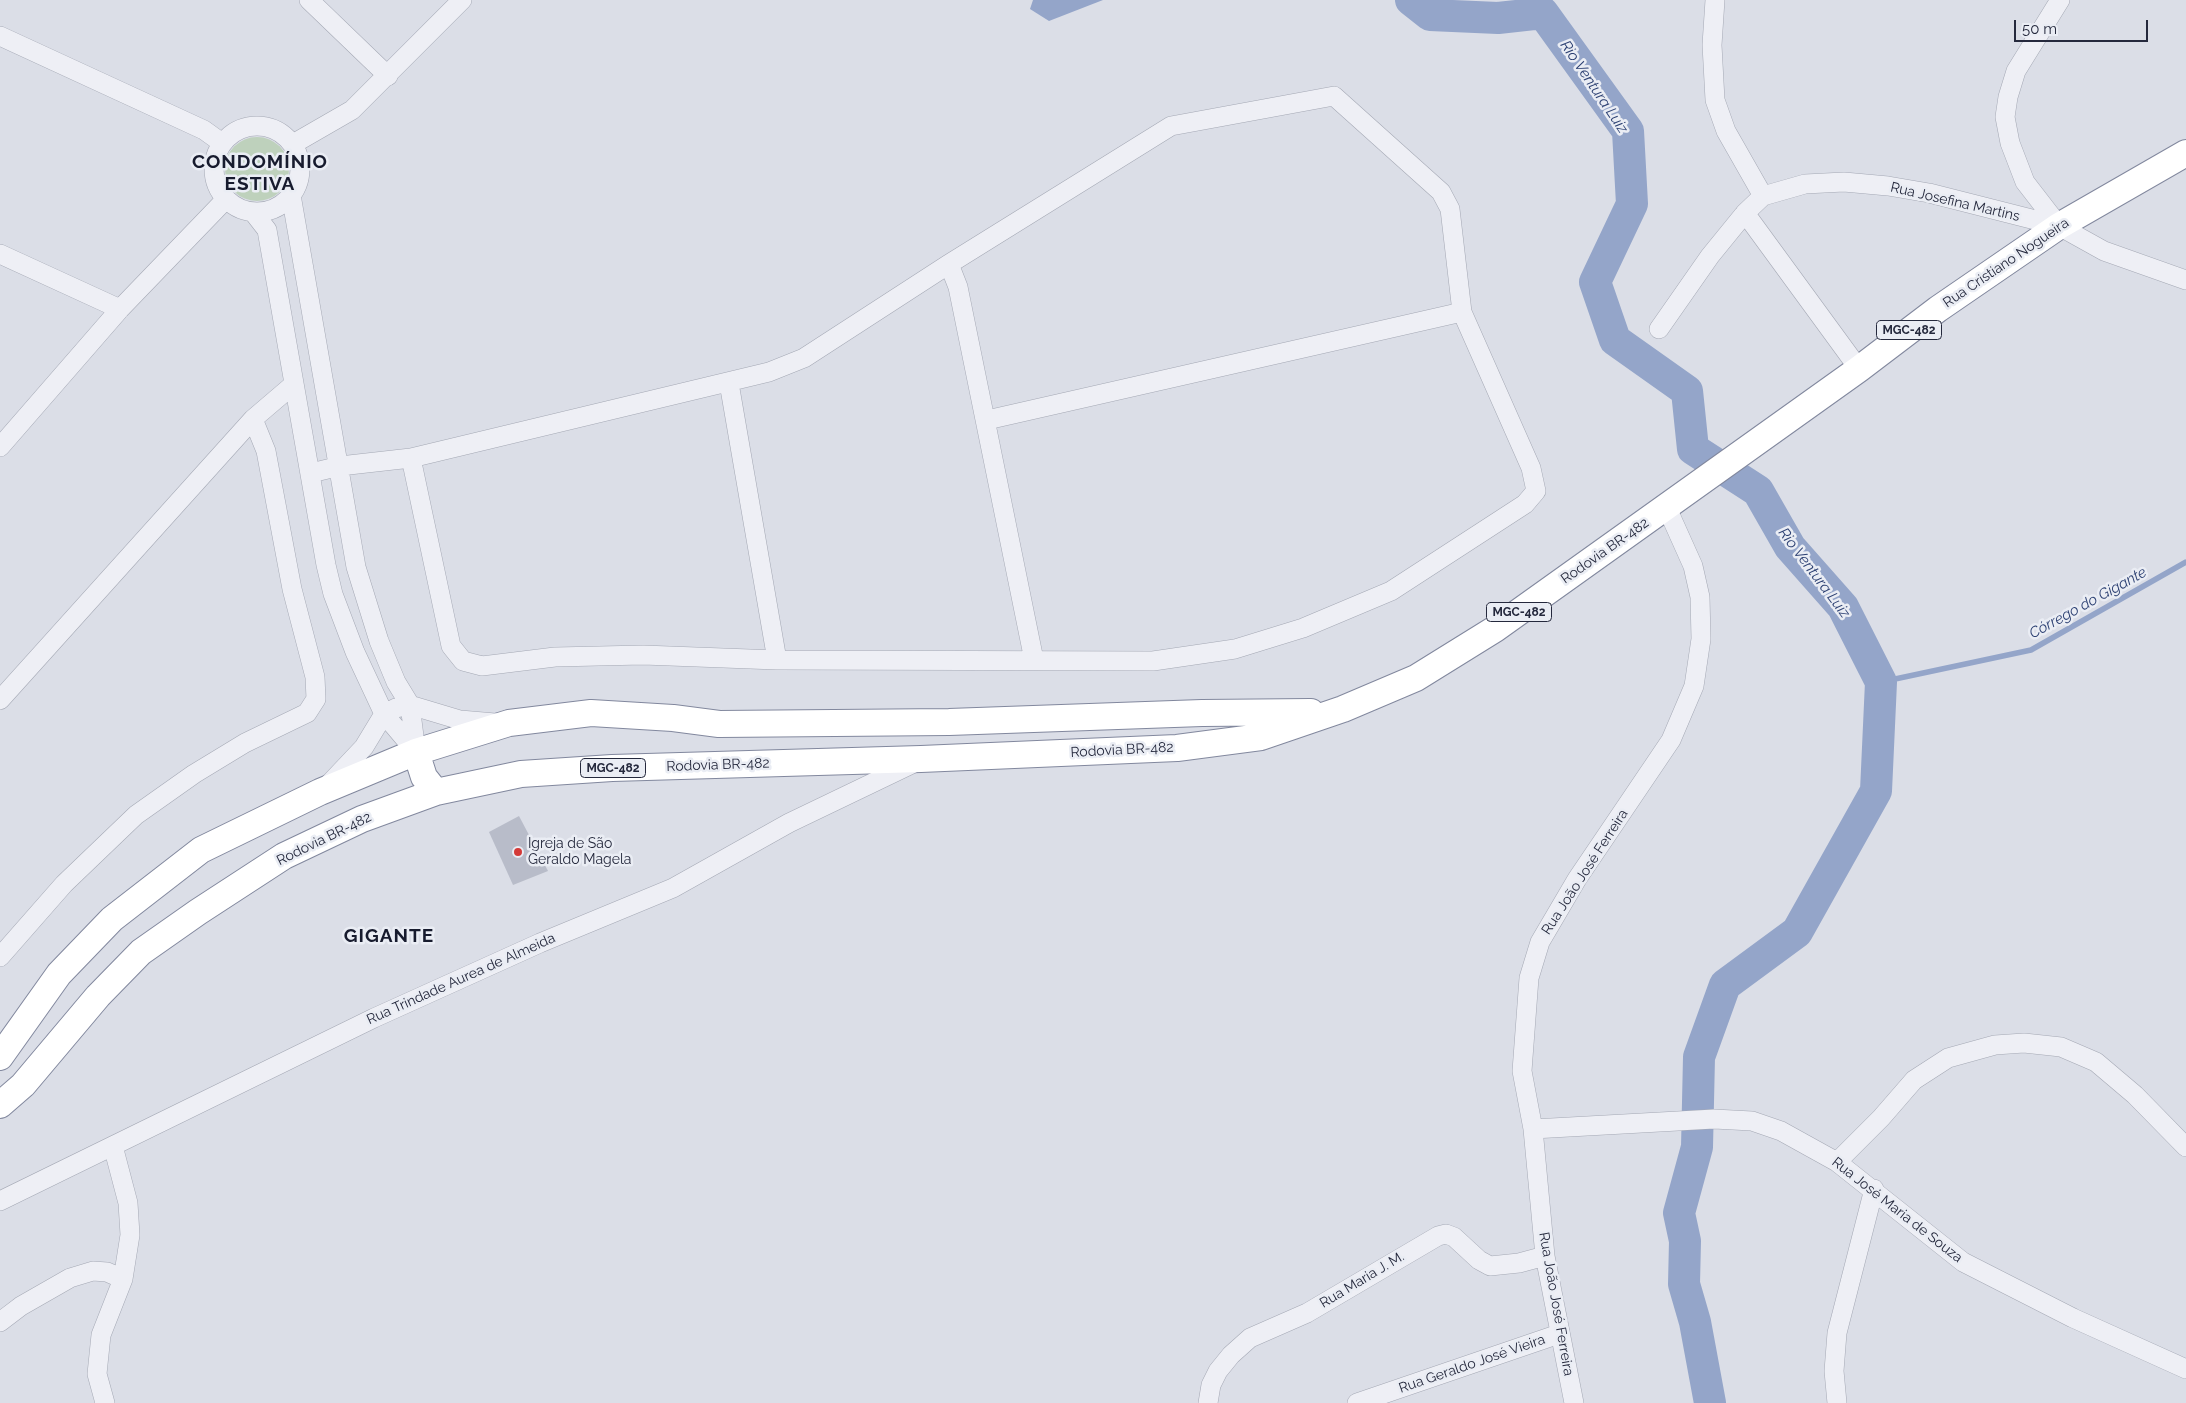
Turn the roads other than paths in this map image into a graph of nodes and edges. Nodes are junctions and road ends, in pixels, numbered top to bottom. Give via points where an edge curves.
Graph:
1 (309, 0) edge
2 (462, 0) edge
3 (1715, 0) edge
4 (2060, 0) edge
5 (0, 36) edge
6 (388, 76) junction
7 (222, 143) junction
8 (293, 144) junction
9 (2186, 153) edge
10 (291, 195) junction
11 (1762, 196) junction
12 (226, 199) junction
13 (253, 212) junction
14 (1745, 213) junction
15 (2059, 226) junction
16 (0, 254) edge
17 (949, 264) junction
18 (2186, 280) edge
19 (120, 309) junction
20 (1462, 312) junction
21 (1658, 329) dead end
22 (1860, 368) junction
23 (728, 383) junction
24 (294, 384) junction
25 (253, 419) junction
26 (987, 420) junction
27 (0, 447) edge
28 (412, 458) junction
29 (340, 466) junction
30 (311, 473) junction
31 (1694, 488) joint
32 (1667, 508) junction
33 (360, 586) junction
34 (333, 594) junction
35 (777, 660) junction
36 (1034, 660) junction
37 (0, 700) edge
38 (410, 705) junction
39 (1332, 712) junction
40 (384, 714) junction
41 (509, 724) junction
42 (416, 752) junction
43 (922, 759) junction
44 (320, 792) junction
45 (436, 792) junction
46 (0, 957) edge
47 (0, 1057) edge
48 (0, 1105) edge
49 (1533, 1129) junction
50 (113, 1146) junction
51 (2186, 1147) edge
52 (1838, 1162) junction
53 (1874, 1189) junction
54 (0, 1201) edge
55 (1545, 1256) junction
56 (123, 1279) junction
57 (0, 1322) edge
58 (1559, 1334) junction
59 (2186, 1369) edge
60 (105, 1403) edge
61 (1208, 1403) edge
62 (1357, 1403) edge
63 (1574, 1403) edge
64 (1837, 1403) edge

1 - 6 street
2 - 6 street
3 - 11 street via 1712,45 1715,100 1726,131
4 - 15 street via 2016,71 2005,117 2010,143 2026,182
5 - 7 street via 204,130
6 - 8 street via 352,110
7 - 8 street via 237,130 256,126 276,130
7 - 12 street via 214,172
8 - 10 street via 300,175
9 - 15 highway, Rua Cristiano Nogueira / MGC-482
10 - 13 street via 274,208
10 - 29 street
11 - 14 street, Rua Josefina Martins
11 - 15 street, Rua Josefina Martins via 1805,184 1844,182 1888,186 1929,193
12 - 13 street
12 - 19 street
13 - 24 street via 267,230
14 - 21 street, Rua Josefina Martins
14 - 22 street
15 - 18 street, Rua Josefina Martins via 2104,251
15 - 22 highway, Rua Cristiano Nogueira / MGC-482 via 1938,308
16 - 19 street
17 - 20 street via 1171,126 1334,96 1441,192 1450,209
17 - 23 street via 804,358 770,372
17 - 26 street via 958,287
19 - 27 street
20 - 26 street
20 - 36 street via 1531,468 1536,491 1525,504 1390,591 1303,628 1235,649 1153,661
22 - 31 highway, Rua Cristiano Nogueira / MGC-482
23 - 28 street
23 - 35 street
24 - 25 street
24 - 30 street
25 - 37 street
25 - 46 street via 266,452 292,589 315,676 316,699 307,713 245,743 136,815 64,884
26 - 36 street
28 - 29 street
28 - 35 street via 451,646 463,661 482,666 555,657 643,655
29 - 30 street
29 - 33 street
30 - 34 street
31 - 32 highway, Rodovia BR-482 / MGC-482
32 - 39 highway, Rodovia BR-482 / MGC-482 via 1495,629 1416,678
32 - 49 street, Rua João José Ferreira via 1693,566 1700,597 1701,639 1694,686 1671,740 1577,879 1540,942 1529,978 1522,1071
33 - 34 street via 346,587
33 - 38 street via 396,682
34 - 40 street via 354,652
35 - 36 street
38 - 40 street
38 - 41 street via 460,720
38 - 42 street
39 - 41 highway, Rodovia BR-482 / MGC-482 via 949,722 719,724 591,713
39 - 43 highway, Rodovia BR-482 / MGC-482 via 1262,737 1177,748
40 - 42 street
40 - 44 street via 364,747
41 - 42 highway, Rodovia BR-482 / MGC-482
42 - 44 highway, Rodovia BR-482 / MGC-482
42 - 45 highway via 424,777
43 - 45 highway, Rodovia BR-482 / MGC-482 via 612,768 521,774
43 - 50 street, Rua Trindade Aurea de Almeida via 789,823 673,888 540,943 374,1018
44 - 47 highway, Rodovia BR-482 / MGC-482 via 201,850 112,920 59,974
45 - 48 highway, Rodovia BR-482 / MGC-482 via 362,819 284,856 141,952 98,996 23,1085
49 - 52 street, Rua José Maria de Souza via 1668,1120 1752,1121 1781,1131
49 - 55 street, Rua João José Ferreira
50 - 54 street, Rua Trindade Aurea de Almeida
50 - 56 street via 129,1211 130,1234
51 - 52 street via 2135,1095 2096,1062 2061,1047 2024,1043 1994,1045 1941,1062 1914,1080
52 - 53 street, Rua José Maria de Souza
53 - 59 street, Rua José Maria de Souza via 1963,1262 2073,1318
53 - 64 street via 1837,1333 1834,1372
55 - 58 street, Rua João José Ferreira
55 - 61 street, Rua Maria J. M. via 1490,1266 1478,1260 1454,1237 1438,1236 1307,1312 1250,1338 1218,1371 1211,1384
56 - 57 street via 107,1272 93,1271 70,1278
56 - 60 street via 101,1335 97,1374
58 - 62 street, Rua Geraldo José Vieira
58 - 63 street, Rua João José Ferreira

